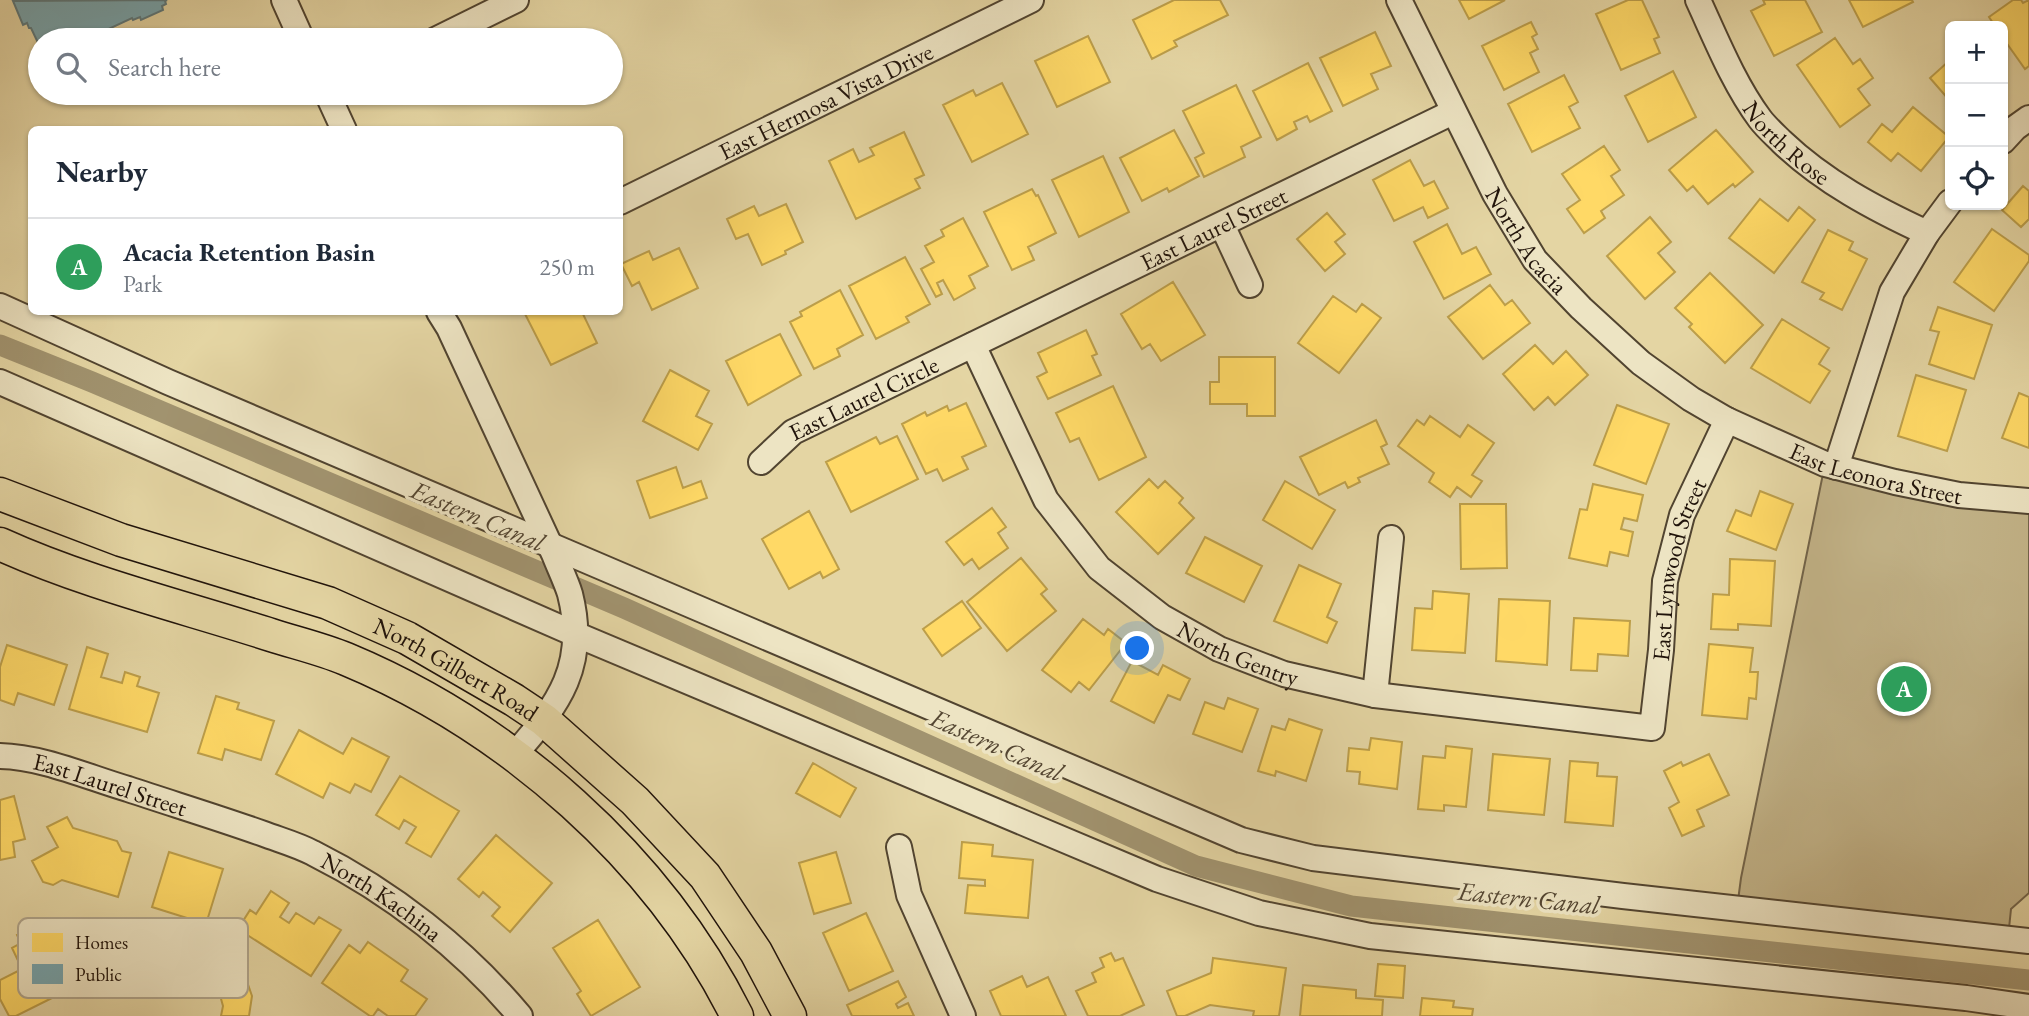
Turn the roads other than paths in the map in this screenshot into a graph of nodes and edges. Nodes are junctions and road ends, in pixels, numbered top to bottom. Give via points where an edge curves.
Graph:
1 (284, 0) edge
2 (516, 0) edge
3 (1031, 0) edge
4 (1399, 0) edge
5 (1698, 0) edge
6 (297, 28) edge
7 (459, 28) edge
8 (333, 105) edge
9 (1453, 112) junction
10 (2029, 118) edge
11 (342, 126) edge
12 (2008, 136) edge
13 (623, 201) edge
14 (1945, 209) edge
15 (1222, 225) junction
16 (1927, 233) junction
17 (1250, 285) dead end
18 (0, 306) edge
19 (441, 315) edge
20 (974, 345) junction
21 (0, 382) edge
22 (1727, 420) junction
23 (761, 462) dead end
24 (1836, 467) junction
25 (0, 494) edge
26 (2029, 501) edge
27 (1391, 538) dead end
28 (0, 544) edge
29 (552, 549) junction
30 (575, 628) junction
31 (1375, 695) junction
32 (544, 720) junction
33 (1652, 728) joint
34 (515, 754) junction
35 (0, 756) edge
36 (218, 817) joint
37 (899, 847) dead end
38 (2029, 941) edge
39 (2029, 1007) edge
40 (520, 1016) edge
41 (737, 1016) edge
42 (790, 1016) edge
43 (963, 1016) edge

1 - 6 street
2 - 7 street
3 - 13 street, East Hermosa Vista Drive
4 - 9 street, North Acacia
5 - 16 street, North Rose via 1760,120 1802,160 1843,189
8 - 11 street
9 - 15 street, East Laurel Street
9 - 22 street, North Acacia via 1535,260 1641,363
10 - 12 street
14 - 16 street
15 - 17 street
15 - 20 street, East Laurel Street
16 - 24 street via 1892,292
18 - 29 street
19 - 29 street
20 - 23 street, East Laurel Circle via 793,432
20 - 31 street, North Gentry via 1046,500 1100,568 1162,617 1219,649 1284,674
21 - 30 street
22 - 24 street, East Leonora Street
22 - 33 street, East Lynwood Street via 1682,515 1665,581
24 - 26 street, East Leonora Street via 1959,495
25 - 32 main road, North Gilbert Road via 121,540 328,603 407,638
27 - 31 street
28 - 34 main road, North Gilbert Road via 106,584 345,659 431,700
29 - 30 street via 569,593
29 - 38 street via 1241,840 1327,859
30 - 32 street via 573,657 560,697
30 - 39 street via 1157,879 1259,913 1370,936
31 - 33 street, North Gentry
32 - 34 street
32 - 42 main road, North Gilbert Road via 635,801 705,876
34 - 41 main road, North Gilbert Road via 603,832 673,912 717,976
35 - 36 street, East Laurel Street via 58,768
36 - 40 street, North Kachina via 312,852 378,890 441,936
37 - 43 street via 909,895

